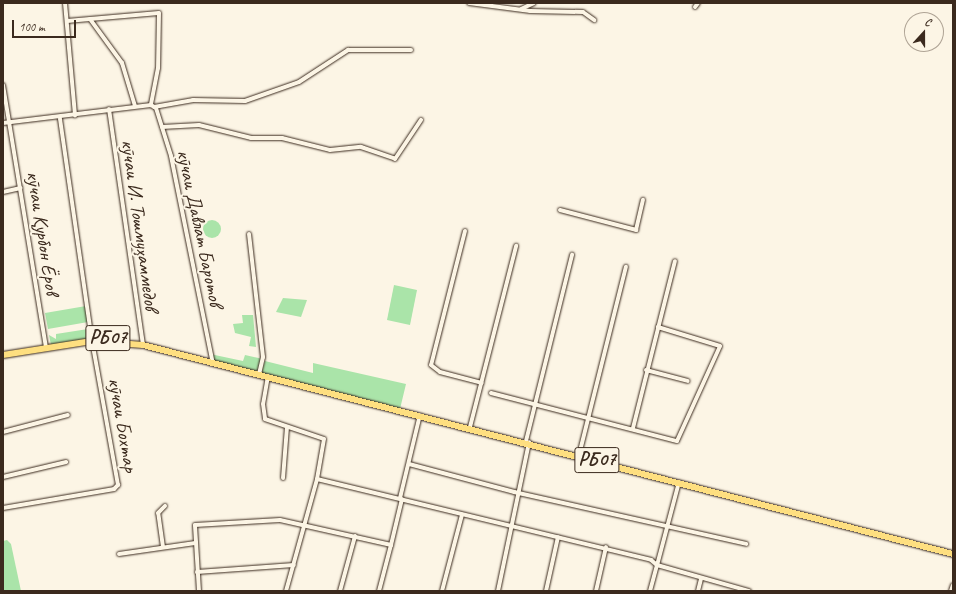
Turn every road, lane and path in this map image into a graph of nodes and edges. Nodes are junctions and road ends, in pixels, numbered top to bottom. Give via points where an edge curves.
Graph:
1 (65, 3) edge
2 (469, 3) edge
3 (534, 3) edge
4 (698, 3) edge
5 (695, 7) dead end
6 (520, 10) junction
7 (90, 19) junction
8 (594, 20) dead end
9 (67, 21) junction
10 (411, 50) dead end
11 (3, 85) edge
12 (135, 106) junction
13 (152, 106) junction
14 (109, 109) junction
15 (75, 116) junction
16 (60, 118) junction
17 (421, 120) dead end
18 (3, 123) edge
19 (10, 123) junction
20 (162, 127) junction
21 (21, 188) junction
22 (3, 192) edge
23 (643, 200) dead end
24 (560, 210) dead end
25 (465, 231) dead end
26 (249, 234) dead end
27 (516, 246) dead end
28 (572, 255) dead end
29 (675, 261) dead end
30 (626, 267) dead end
31 (658, 327) junction
32 (92, 339) junction
33 (142, 343) junction
34 (45, 346) junction
35 (3, 352) edge
36 (3, 356) edge
37 (212, 360) junction
38 (646, 370) junction
39 (259, 374) junction
40 (268, 376) junction
41 (688, 381) dead end
42 (482, 383) junction
43 (491, 394) dead end
44 (534, 404) junction
45 (68, 415) dead end
46 (420, 415) junction
47 (589, 418) junction
48 (287, 427) junction
49 (470, 427) junction
50 (633, 428) junction
51 (3, 432) edge
52 (527, 442) junction
53 (579, 455) junction
54 (66, 462) dead end
55 (409, 464) junction
56 (3, 476) edge
57 (283, 478) dead end
58 (317, 479) junction
59 (679, 482) junction
60 (520, 490) junction
61 (401, 499) junction
62 (165, 506) dead end
63 (3, 508) edge
64 (462, 515) junction
65 (305, 525) junction
66 (512, 526) junction
67 (668, 526) junction
68 (354, 536) junction
69 (558, 537) junction
70 (195, 543) junction
71 (746, 544) dead end
72 (391, 546) junction
73 (606, 547) junction
74 (163, 548) junction
75 (119, 554) dead end
76 (953, 554) edge
77 (294, 565) junction
78 (657, 565) junction
79 (197, 572) junction
80 (701, 579) junction
81 (953, 585) edge
82 (199, 591) edge
83 (286, 591) edge
84 (340, 591) edge
85 (379, 591) edge
86 (442, 591) edge
87 (498, 591) edge
88 (546, 591) edge
89 (596, 591) edge
90 (650, 591) edge
91 (698, 591) edge
92 (749, 591) edge
93 (951, 591) edge

1 - 9 street
2 - 6 street
3 - 6 street
4 - 5 street
6 - 8 street via 583,12
7 - 9 street
7 - 12 street via 122,63
7 - 13 street via 159,13 158,68
9 - 15 street
10 - 13 street via 348,50 299,82 245,102 193,100
11 - 19 street, кӯчаи Қурбон Ёров
12 - 13 street
12 - 14 street
13 - 20 street, кӯчаи Давлат Баротов
14 - 15 street
14 - 33 street, кӯчаи И. Тошмуҳаммедов
15 - 16 street
16 - 19 street
16 - 32 street, кӯчаи Бохтар
17 - 20 street via 395,159 361,147 330,150 282,138 251,138 198,125
18 - 19 street
19 - 21 street, кӯчаи Қурбон Ёров
20 - 37 street, кӯчаи Давлат Баротов via 186,224
21 - 22 street
21 - 34 street, кӯчаи Қурбон Ёров
23 - 24 street via 636,230
25 - 42 street via 431,365 440,372
26 - 39 street via 263,359
27 - 42 street
28 - 44 street
29 - 31 street
30 - 47 street
31 - 38 street
31 - 50 street via 718,343 720,350 677,440
32 - 33 highway, РБ07
32 - 34 highway, РБ07
32 - 63 street, кӯчаи Бохтар via 118,485 114,490
33 - 37 highway, РБ07
34 - 35 highway, РБ07
34 - 36 highway, РБ07
37 - 39 highway, РБ07
38 - 41 street
38 - 50 street
39 - 40 highway, РБ07
40 - 46 highway, РБ07
40 - 48 street via 263,416 271,424
42 - 49 street
43 - 44 street
44 - 47 street
44 - 52 street
45 - 51 street
46 - 49 highway, РБ07
46 - 55 street
47 - 50 street
47 - 53 street
48 - 57 street
48 - 58 street via 324,439
49 - 52 highway, РБ07
52 - 53 highway, РБ07
52 - 60 street
53 - 59 highway, РБ07
54 - 56 street
55 - 60 street
55 - 61 street
58 - 61 street
58 - 65 street
59 - 67 street
59 - 76 highway, РБ07
60 - 66 street
60 - 67 street
61 - 64 street
61 - 72 street
62 - 74 street via 158,513
64 - 66 street
64 - 86 street
65 - 68 street
65 - 70 street via 271,520 198,524 194,528
65 - 77 street
66 - 69 street
66 - 87 street
67 - 71 street
67 - 78 street
68 - 72 street
68 - 84 street
69 - 73 street
69 - 88 street
70 - 74 street
70 - 79 street
72 - 85 street
73 - 78 street via 651,560
73 - 89 street
74 - 75 street
77 - 79 street
77 - 83 street
78 - 80 street
78 - 90 street
79 - 82 street
80 - 91 street
80 - 92 street
81 - 93 street

